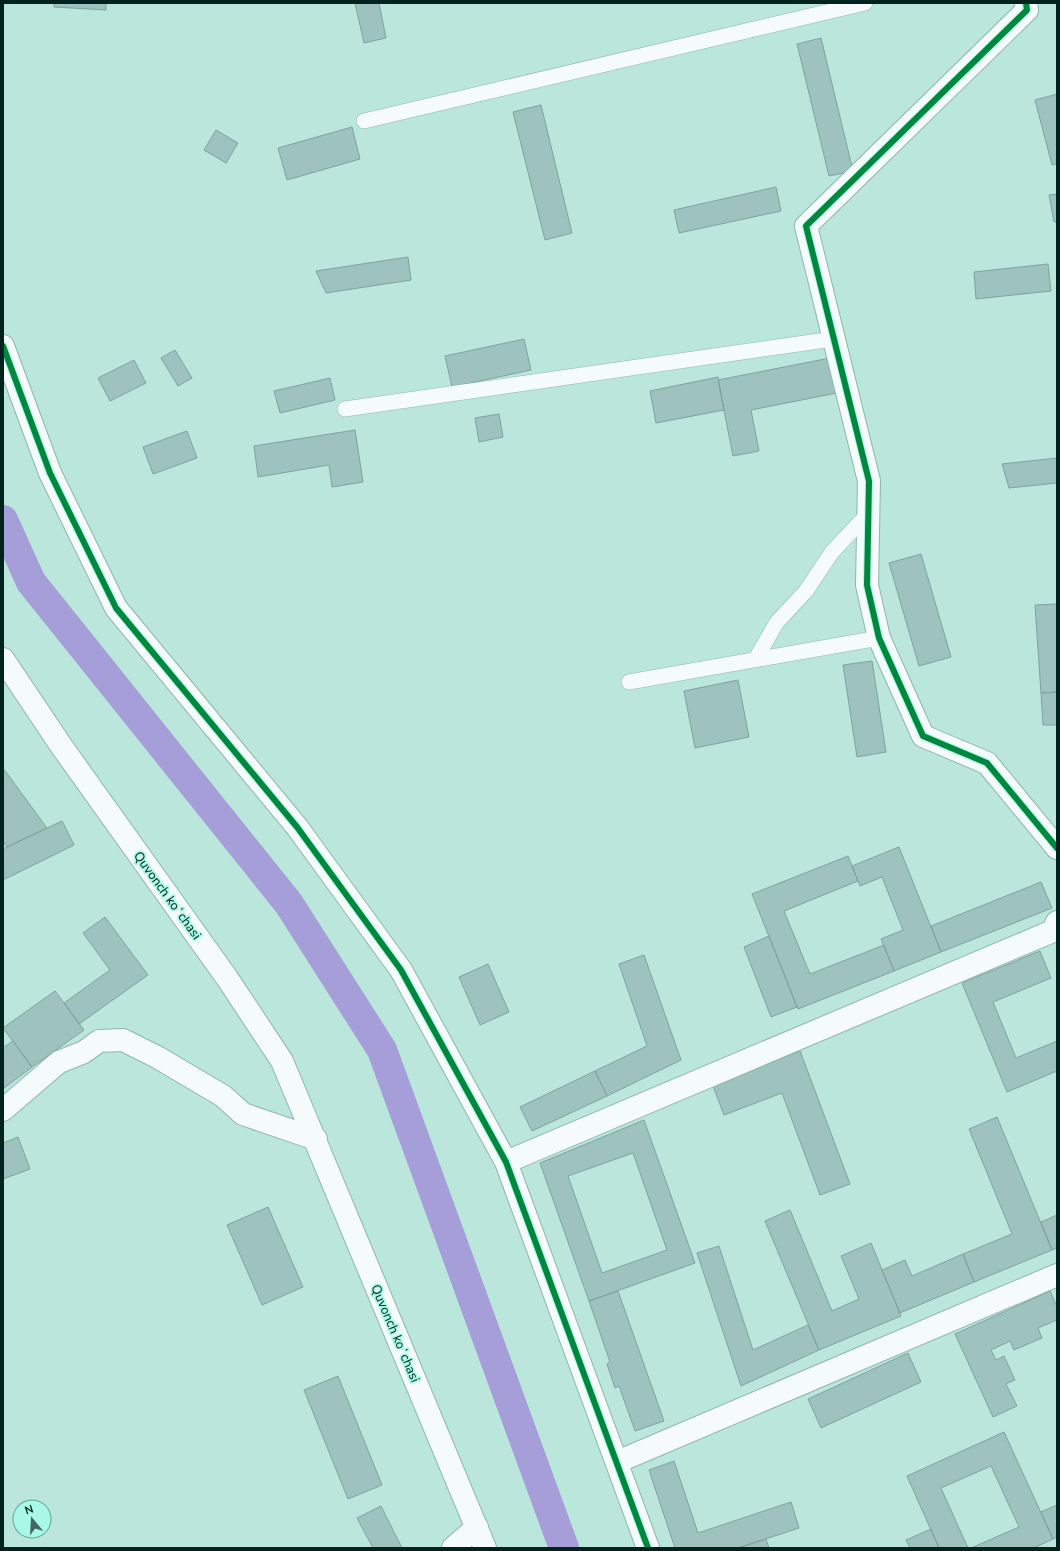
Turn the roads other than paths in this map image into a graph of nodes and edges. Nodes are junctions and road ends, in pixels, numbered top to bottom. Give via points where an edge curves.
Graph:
1 (866, 3) edge
2 (1026, 3) edge
3 (364, 121) dead end
4 (833, 339) junction
5 (3, 346) edge
6 (346, 409) dead end
7 (868, 514) junction
8 (879, 638) junction
9 (3, 659) edge
10 (754, 660) junction
11 (629, 682) dead end
12 (1057, 848) edge
13 (1057, 922) edge
14 (3, 1110) edge
15 (316, 1139) junction
16 (506, 1162) junction
17 (1057, 1275) edge
18 (617, 1462) junction
19 (477, 1527) junction
20 (453, 1548) edge
21 (485, 1548) edge
22 (648, 1548) edge

1 - 3 lane
2 - 4 street via 1027,10 806,226
4 - 6 lane
4 - 7 street via 869,481
5 - 16 street via 50,473 116,608 297,827 401,970
7 - 8 street via 867,585
7 - 10 lane via 832,552 806,591 777,622
8 - 10 lane
8 - 12 street via 923,736 987,763
9 - 15 street, Quvonch koʻchasi via 62,747 227,978 282,1061
10 - 11 lane
13 - 16 street via 1053,931
14 - 15 street via 59,1062 84,1052 99,1041 123,1040 217,1092 243,1114
15 - 19 street, Quvonch koʻchasi
16 - 18 street
17 - 18 street
18 - 22 street
19 - 20 street
19 - 21 street, Quvonch koʻchasi

